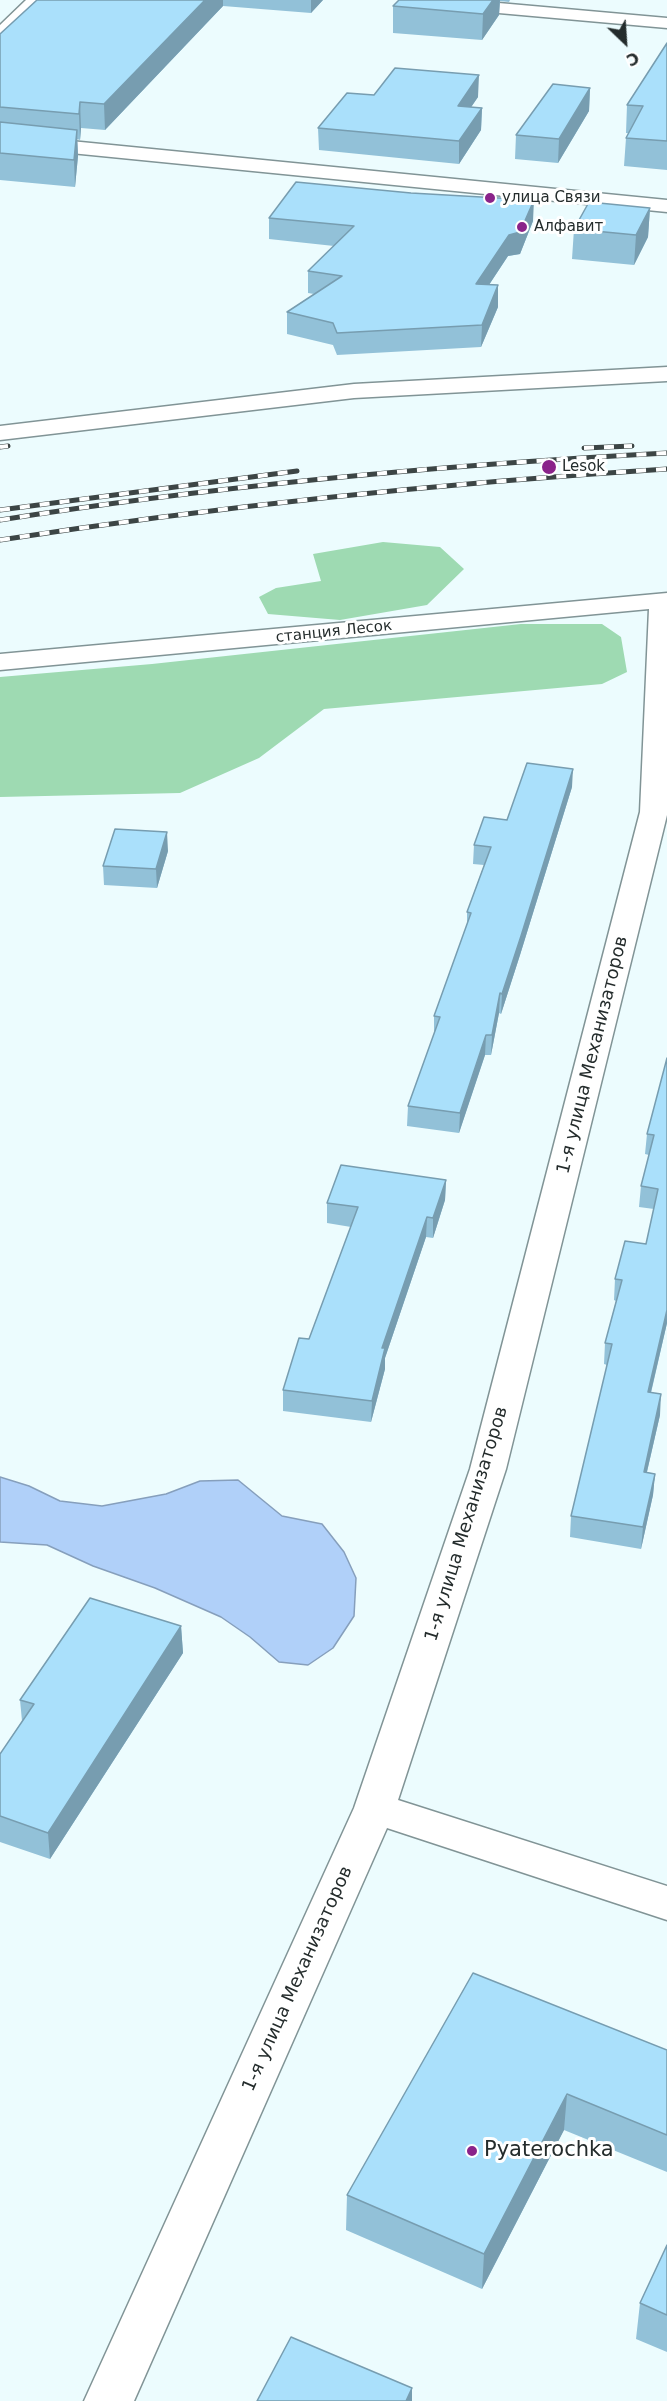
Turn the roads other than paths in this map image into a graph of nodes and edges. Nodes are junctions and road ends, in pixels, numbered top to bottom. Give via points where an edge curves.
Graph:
1 (36, 0) edge
2 (409, 0) edge
3 (667, 23) edge
4 (0, 34) edge
5 (0, 140) edge
6 (667, 206) edge
7 (667, 374) edge
8 (0, 433) edge
9 (665, 600) edge
10 (0, 662) edge
11 (375, 1808) junction
12 (667, 1903) edge
13 (109, 2401) edge

1 - 4 street
2 - 3 street
5 - 6 street
7 - 8 street via 354,392
9 - 10 street, станция Лесок
9 - 11 street, 1-я улица Механизаторов via 654,812 488,1469
11 - 12 street
11 - 13 street, 1-я улица Механизаторов

